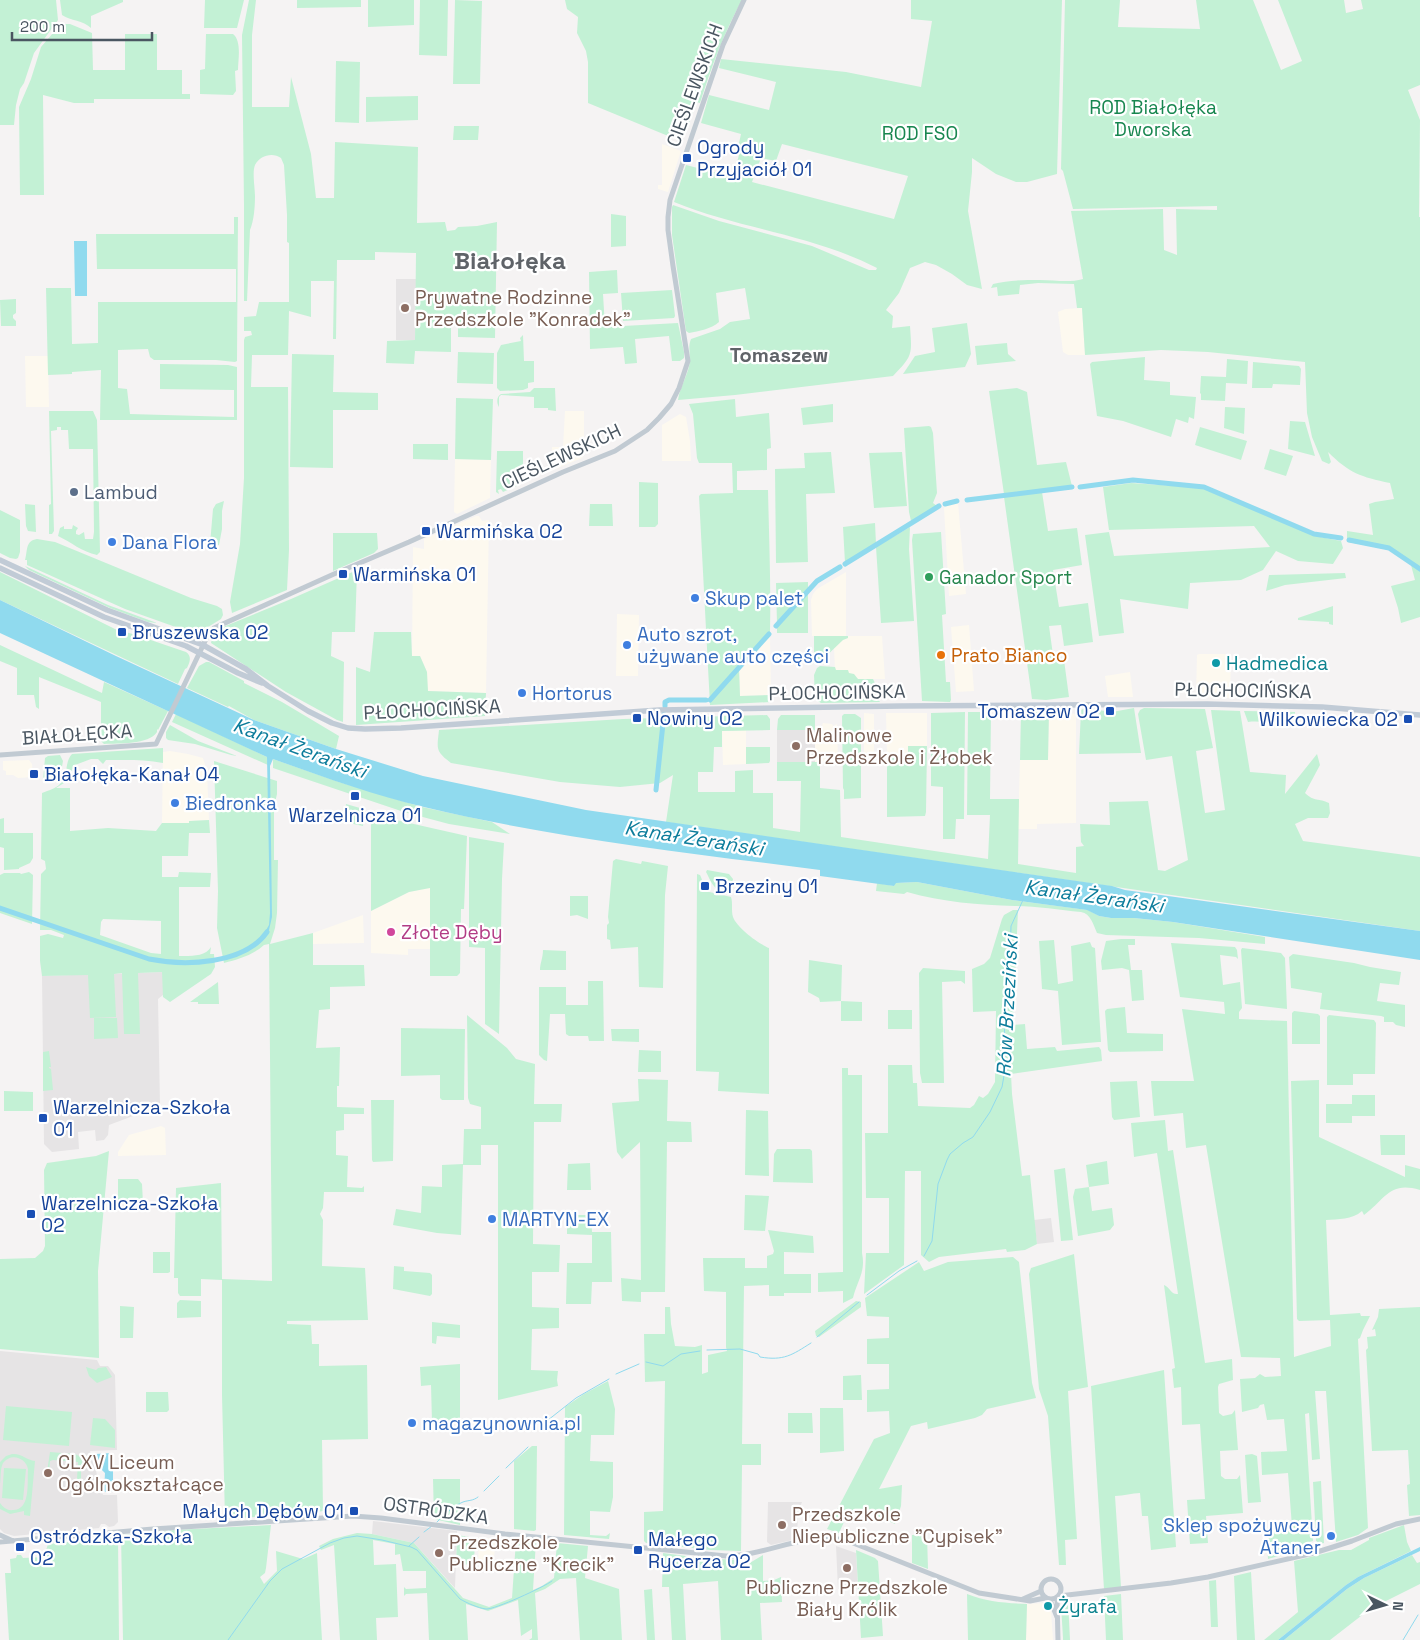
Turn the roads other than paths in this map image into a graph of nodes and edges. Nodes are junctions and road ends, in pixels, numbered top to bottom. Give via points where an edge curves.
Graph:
1 (744, 0) edge
2 (0, 560) edge
3 (0, 568) edge
4 (203, 645) junction
5 (200, 652) junction
6 (266, 685) junction
7 (1420, 715) edge
8 (156, 744) joint
9 (0, 755) edge
10 (1420, 1519) edge
11 (0, 1535) edge
12 (12, 1541) junction
13 (0, 1542) edge
14 (1061, 1589) junction
15 (1041, 1591) junction
16 (1077, 1595) junction
17 (1058, 1597) junction
18 (1023, 1599) junction
19 (1048, 1599) junction
20 (1058, 1620) junction
21 (1058, 1640) edge

1 - 4 street, CIEŚLEWSKICH via 723,45 668,207 668,230 688,361 668,409 647,430 615,451 222,624 214,628
2 - 4 main road, PŁOCHOCIŃSKA via 107,610
3 - 5 main road, PŁOCHOCIŃSKA via 104,617
4 - 5 street, CIEŚLEWSKICH
4 - 6 main road, PŁOCHOCIŃSKA via 246,669
5 - 6 main road, PŁOCHOCIŃSKA
5 - 8 street, CIEŚLEWSKICH
6 - 7 main road, PŁOCHOCIŃSKA via 332,723 365,729 659,710 1145,703 1322,707
8 - 9 street, BIAŁOŁĘCKA
10 - 16 street via 1396,1524 1331,1548 1240,1570 1172,1583
11 - 12 street
12 - 13 street, OSTRÓDZKA
12 - 18 street, OSTRÓDZKA via 153,1528 346,1517 381,1518 726,1556 831,1538 848,1541 970,1590
14 - 15 street via 1058,1582 1049,1579 1042,1584
14 - 16 street
14 - 17 street
15 - 18 street, OSTRÓDZKA
15 - 19 street
16 - 17 street
17 - 19 street
17 - 20 street
18 - 19 street, OSTRÓDZKA
19 - 20 street
20 - 21 street

